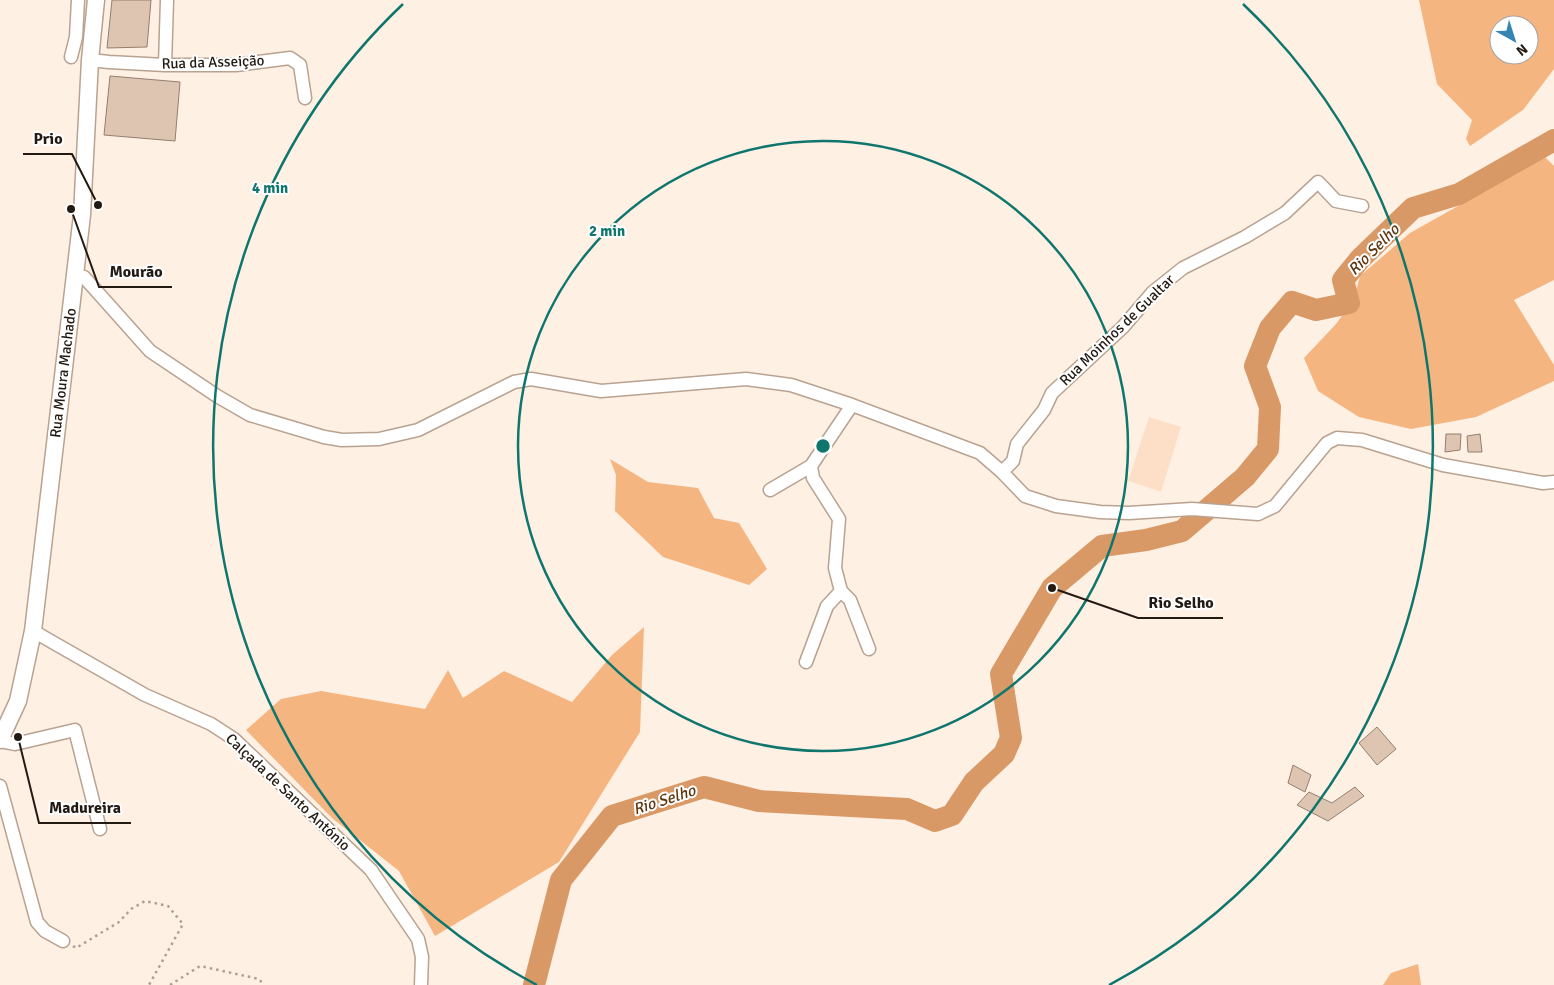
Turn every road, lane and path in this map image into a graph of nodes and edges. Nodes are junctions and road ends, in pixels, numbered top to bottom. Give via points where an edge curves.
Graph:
1 (78, 0) edge
2 (96, 0) edge
3 (167, 0) edge
4 (72, 57) dead end
5 (90, 60) junction
6 (165, 65) junction
7 (305, 98) dead end
8 (1362, 206) dead end
9 (74, 275) junction
10 (852, 405) junction
11 (811, 466) junction
12 (1002, 472) junction
13 (1554, 482) edge
14 (770, 490) dead end
15 (841, 591) junction
16 (33, 631) junction
17 (869, 650) dead end
18 (806, 662) dead end
19 (0, 741) edge
20 (0, 786) edge
21 (100, 829) dead end
22 (63, 941) joint
23 (149, 985) edge
24 (170, 985) edge
25 (264, 985) edge
26 (421, 985) edge

1 - 4 street
2 - 5 main road, Rua Moura Machado
3 - 6 street
5 - 6 street, Rua da Asseição
5 - 9 main road, Rua Moura Machado via 82,215
6 - 7 street, Rua da Asseição via 236,65 290,58 300,65
8 - 12 street, Rua Moinhos de Gualtar via 1336,201 1318,182 1285,213 1183,268 1153,292 1123,327 1052,393 1044,410 1017,444 1013,461
9 - 10 street via 84,277 150,351 217,396 250,414 342,440 379,439 418,430 514,382 531,379 601,392 746,379 791,385
9 - 16 main road, Rua Moura Machado
10 - 11 street
10 - 12 street via 980,453
11 - 14 street
11 - 15 street via 813,478 839,519 835,568
12 - 13 street via 1025,496 1056,506 1100,512 1192,509 1258,514 1275,506 1327,443 1337,438 1362,440 1443,465 1543,483
15 - 17 street via 850,600
15 - 18 street via 828,606
16 - 19 main road, Rua Moura Machado via 18,701
16 - 26 street, Calçada de Santo António via 145,695 211,724 234,740 371,870 418,939 422,957
19 - 21 street via 15,744 75,730
20 - 22 street via 37,922 45,931
22 - 23 path via 76,948 146,901 168,906 184,924
24 - 25 path via 200,966 259,979

